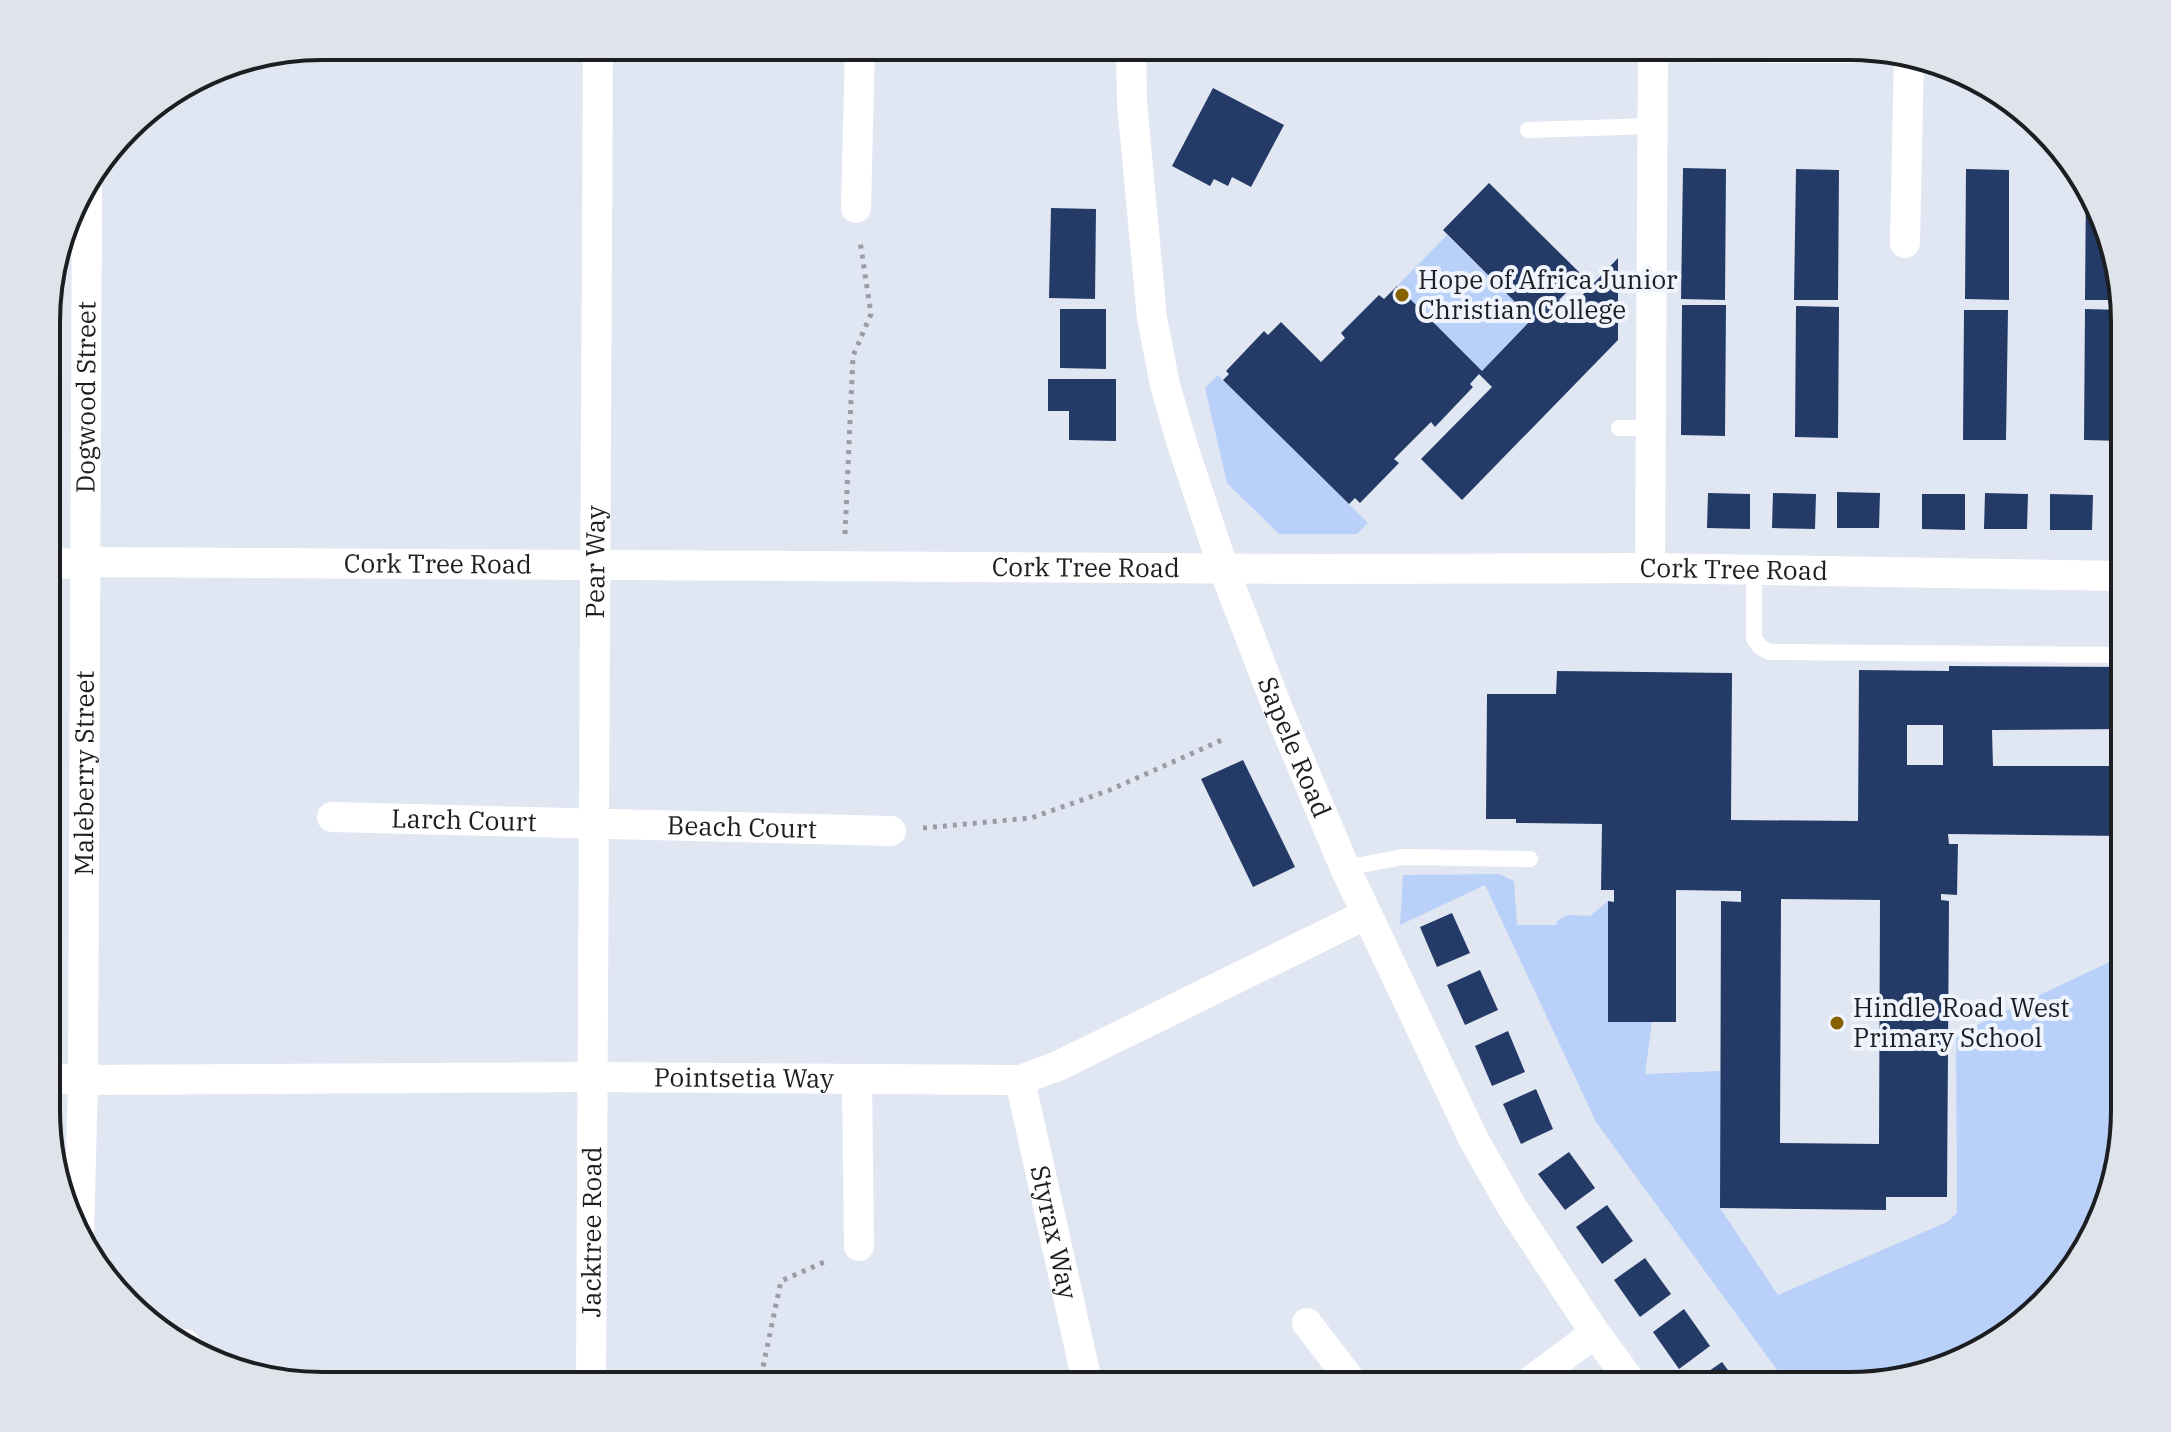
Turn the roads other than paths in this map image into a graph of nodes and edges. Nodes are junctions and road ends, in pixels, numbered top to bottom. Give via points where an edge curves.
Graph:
1 (598, 60) edge
2 (860, 60) edge
3 (1131, 60) edge
4 (1653, 60) edge
5 (1909, 67) edge
6 (1653, 126) junction
7 (1528, 130) dead end
8 (87, 208) edge
9 (856, 208) road end
10 (1905, 243) dead end
11 (1619, 428) dead end
12 (1651, 428) junction
13 (86, 562) junction
14 (60, 564) edge
15 (596, 564) junction
16 (1223, 567) junction
17 (1650, 568) junction
18 (1754, 569) junction
19 (2110, 576) edge
20 (2110, 655) edge
21 (332, 817) dead end
22 (594, 824) junction
23 (891, 831) road end
24 (1530, 859) dead end
25 (1345, 868) junction
26 (1367, 914) junction
27 (593, 1077) junction
28 (60, 1079) edge
29 (857, 1079) junction
30 (83, 1080) junction
31 (1020, 1080) junction
32 (80, 1208) edge
33 (859, 1246) road end
34 (1307, 1323) dead end
35 (1595, 1333) junction
36 (1344, 1371) edge
37 (1544, 1371) edge
38 (1623, 1371) edge
39 (591, 1372) edge
40 (1085, 1372) edge

1 - 15 street, Pear Way
2 - 9 street
3 - 16 street, Sapele Road via 1152,318 1165,385
4 - 6 street
5 - 10 street
6 - 7 lane
6 - 12 street
8 - 13 street, Dogwood Street
11 - 12 lane
12 - 17 street
13 - 14 street, Cork Tree Road
13 - 15 street, Cork Tree Road
13 - 30 street, Maleberry Street
15 - 16 street, Cork Tree Road
15 - 22 street, Pear Way
16 - 17 street, Cork Tree Road
16 - 25 street, Sapele Road
17 - 18 street, Cork Tree Road
18 - 19 street, Cork Tree Road
18 - 20 lane via 1754,638 1769,652
21 - 22 street, Larch Court
22 - 23 street, Beach Court
22 - 27 street, Pear Way
24 - 25 lane via 1403,857
25 - 26 street, Sapele Road
26 - 31 street, Pointsetia Way
26 - 35 street, Sapele Road via 1474,1140
27 - 29 street, Pointsetia Way
27 - 30 street, Pointsetia Way
27 - 39 street, Jacktree Road
28 - 30 street
29 - 31 street, Pointsetia Way
29 - 33 street
30 - 32 street, Maleberry Street
31 - 40 street, Styrax Way
34 - 36 street
35 - 37 street
35 - 38 street, Sapele Road

